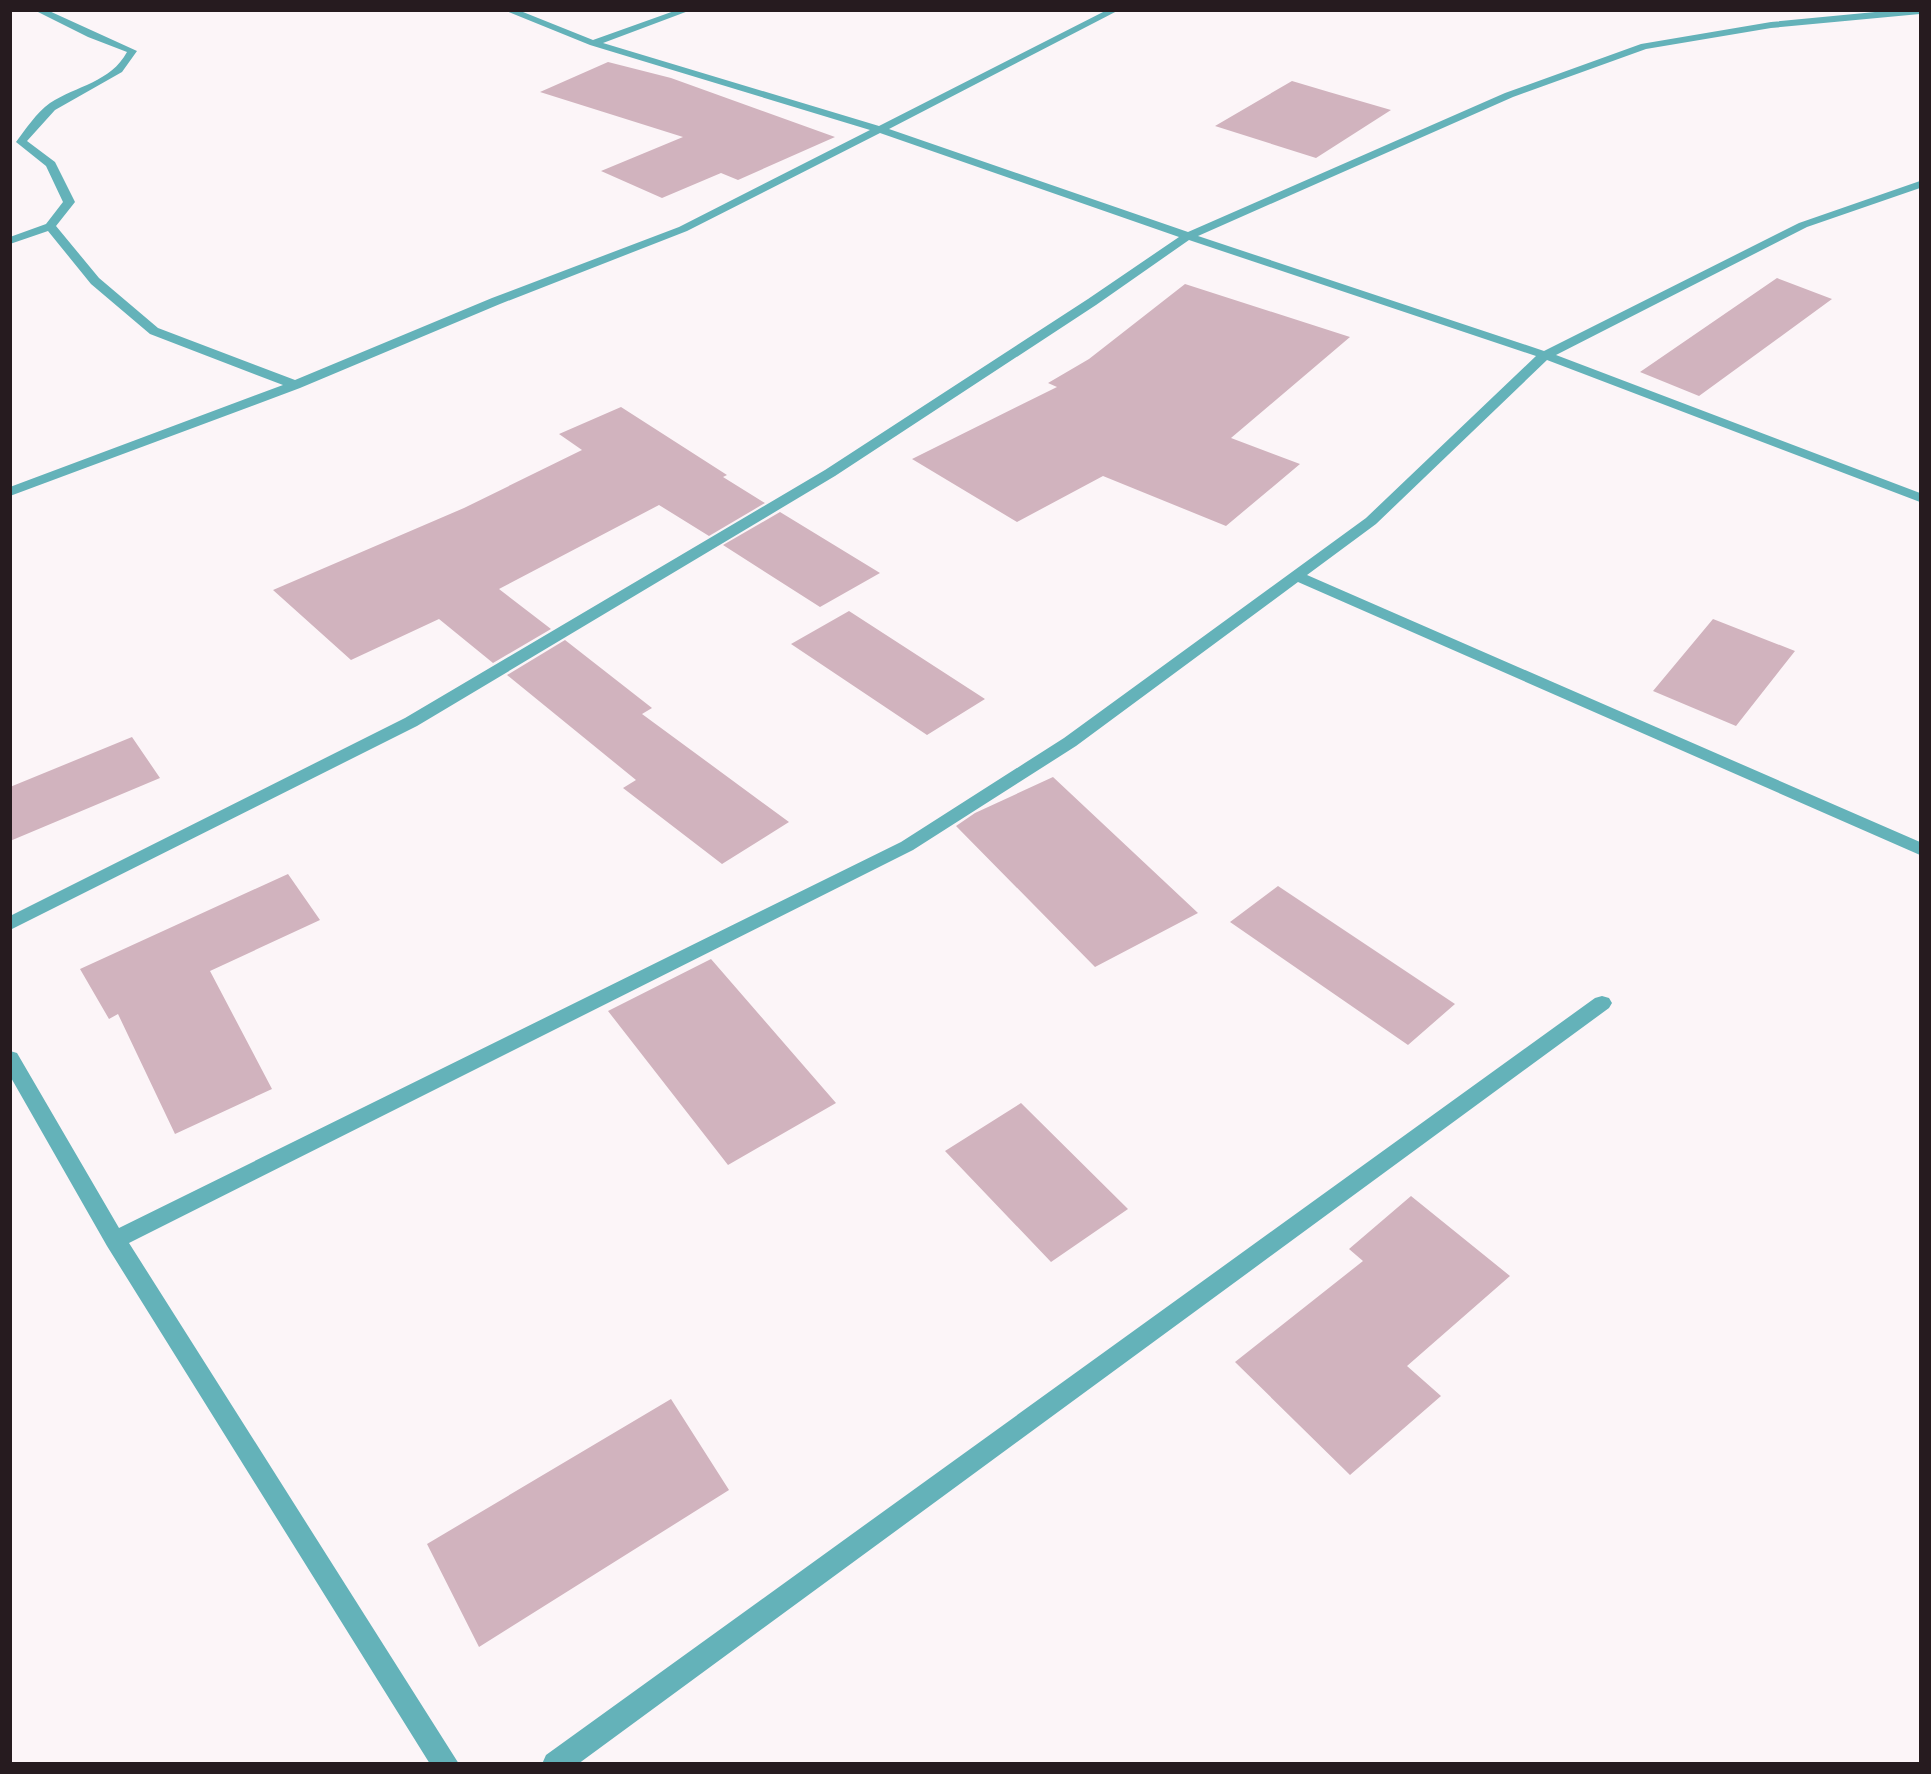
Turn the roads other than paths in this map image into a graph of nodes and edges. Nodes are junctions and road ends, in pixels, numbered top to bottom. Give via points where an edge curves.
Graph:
1 (38, 10) edge
2 (508, 10) edge
3 (687, 10) edge
4 (1115, 10) edge
5 (1920, 11) edge
6 (593, 43) junction
7 (882, 130) junction
8 (16, 144) edge
9 (1920, 184) edge
10 (50, 226) junction
11 (1188, 236) junction
12 (10, 241) edge
13 (1545, 355) junction
14 (295, 385) junction
15 (10, 492) edge
16 (1920, 498) edge
17 (1299, 577) junction
18 (1920, 849) edge
19 (10, 924) edge
20 (1602, 1003) dead end
21 (13, 1068) edge
22 (115, 1240) junction
23 (446, 1764) edge
24 (555, 1764) edge

1 - 8 street via 132,51 129,61 112,76 54,104
2 - 6 street
3 - 6 street
4 - 7 street
5 - 11 street via 1771,25 1644,46 1509,95
6 - 7 street
7 - 11 street
7 - 14 street via 683,229
8 - 10 street via 51,164 69,202
9 - 13 street via 1803,225
10 - 12 street
10 - 14 street via 95,281 154,331
11 - 13 street
11 - 19 street via 830,473 411,722
13 - 16 street
13 - 17 street via 1371,521
14 - 15 street
17 - 18 street
17 - 22 street via 1070,742 907,846
20 - 24 street
21 - 22 street
22 - 23 street

